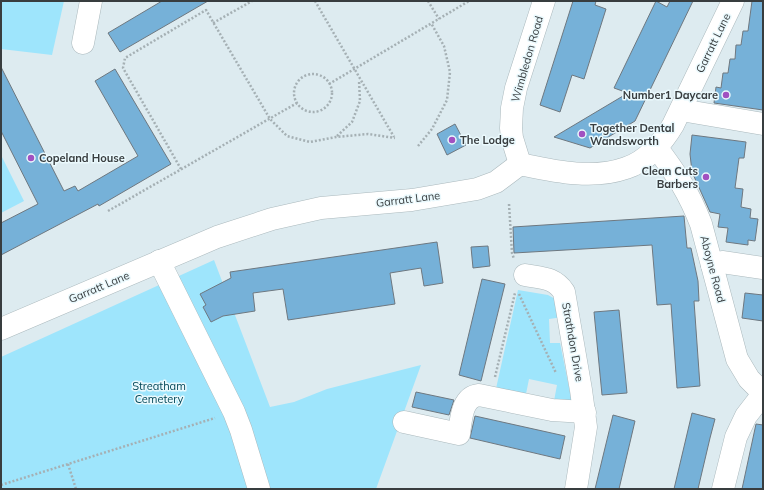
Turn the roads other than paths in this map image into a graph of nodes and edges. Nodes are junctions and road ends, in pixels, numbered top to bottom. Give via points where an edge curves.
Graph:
1 (91, 1) edge
2 (544, 1) edge
3 (733, 1) edge
4 (83, 43) dead end
5 (681, 110) junction
6 (763, 124) edge
7 (656, 147) junction
8 (520, 164) junction
9 (159, 261) junction
10 (712, 265) junction
11 (763, 268) edge
12 (525, 275) dead end
13 (1, 329) edge
14 (763, 393) edge
15 (584, 412) junction
16 (404, 422) dead end
17 (258, 489) edge
18 (576, 489) edge
19 (723, 489) edge

1 - 4 street
2 - 8 street, Wimbledon Road via 512,108 512,138
3 - 5 street, Garratt Lane
5 - 6 street
5 - 7 street, Garratt Lane via 667,135
7 - 8 street, Garratt Lane via 628,168 609,173 555,172
7 - 10 street, Aboyne Road via 673,169 693,204
8 - 9 street, Garratt Lane via 496,182 477,189 412,200 321,208 272,219 216,237
9 - 13 street, Garratt Lane
9 - 17 street via 234,412
10 - 11 street via 722,262
10 - 14 street, Aboyne Road via 737,359 749,379
12 - 15 street, Strathdon Drive via 553,280 564,292
14 - 19 street via 746,416 736,437
15 - 16 street via 552,410 478,395 470,397 465,406 459,434
15 - 18 street, Strathdon Drive via 586,427

